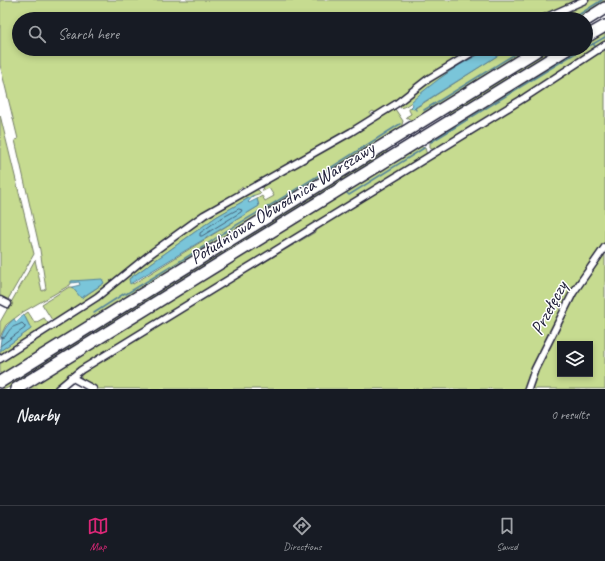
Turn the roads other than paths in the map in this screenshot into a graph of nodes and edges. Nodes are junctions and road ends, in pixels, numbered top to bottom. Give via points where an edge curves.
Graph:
1 (585, 0) edge
2 (605, 8) edge
3 (558, 12) edge
4 (593, 16) edge
5 (605, 26) edge
6 (593, 33) edge
7 (605, 45) edge
8 (593, 53) edge
9 (466, 56) edge
10 (528, 56) edge
11 (556, 56) edge
12 (588, 56) edge
13 (605, 247) edge
14 (0, 300) edge
15 (8, 304) dead end
16 (0, 358) edge
17 (71, 377) junction
18 (0, 382) edge
19 (16, 389) edge
20 (58, 389) edge
21 (93, 389) edge
22 (528, 389) edge

1 - 3 street
2 - 4 highway
5 - 6 highway
7 - 8 street
9 - 16 street via 351,132 204,215 97,297
10 - 18 highway, Południowa Obwodnica Warszawy
11 - 19 highway, Południowa Obwodnica Warszawy
12 - 17 street
13 - 22 street, Przełęczy via 573,293 535,369
14 - 15 street
17 - 20 street
17 - 21 street

